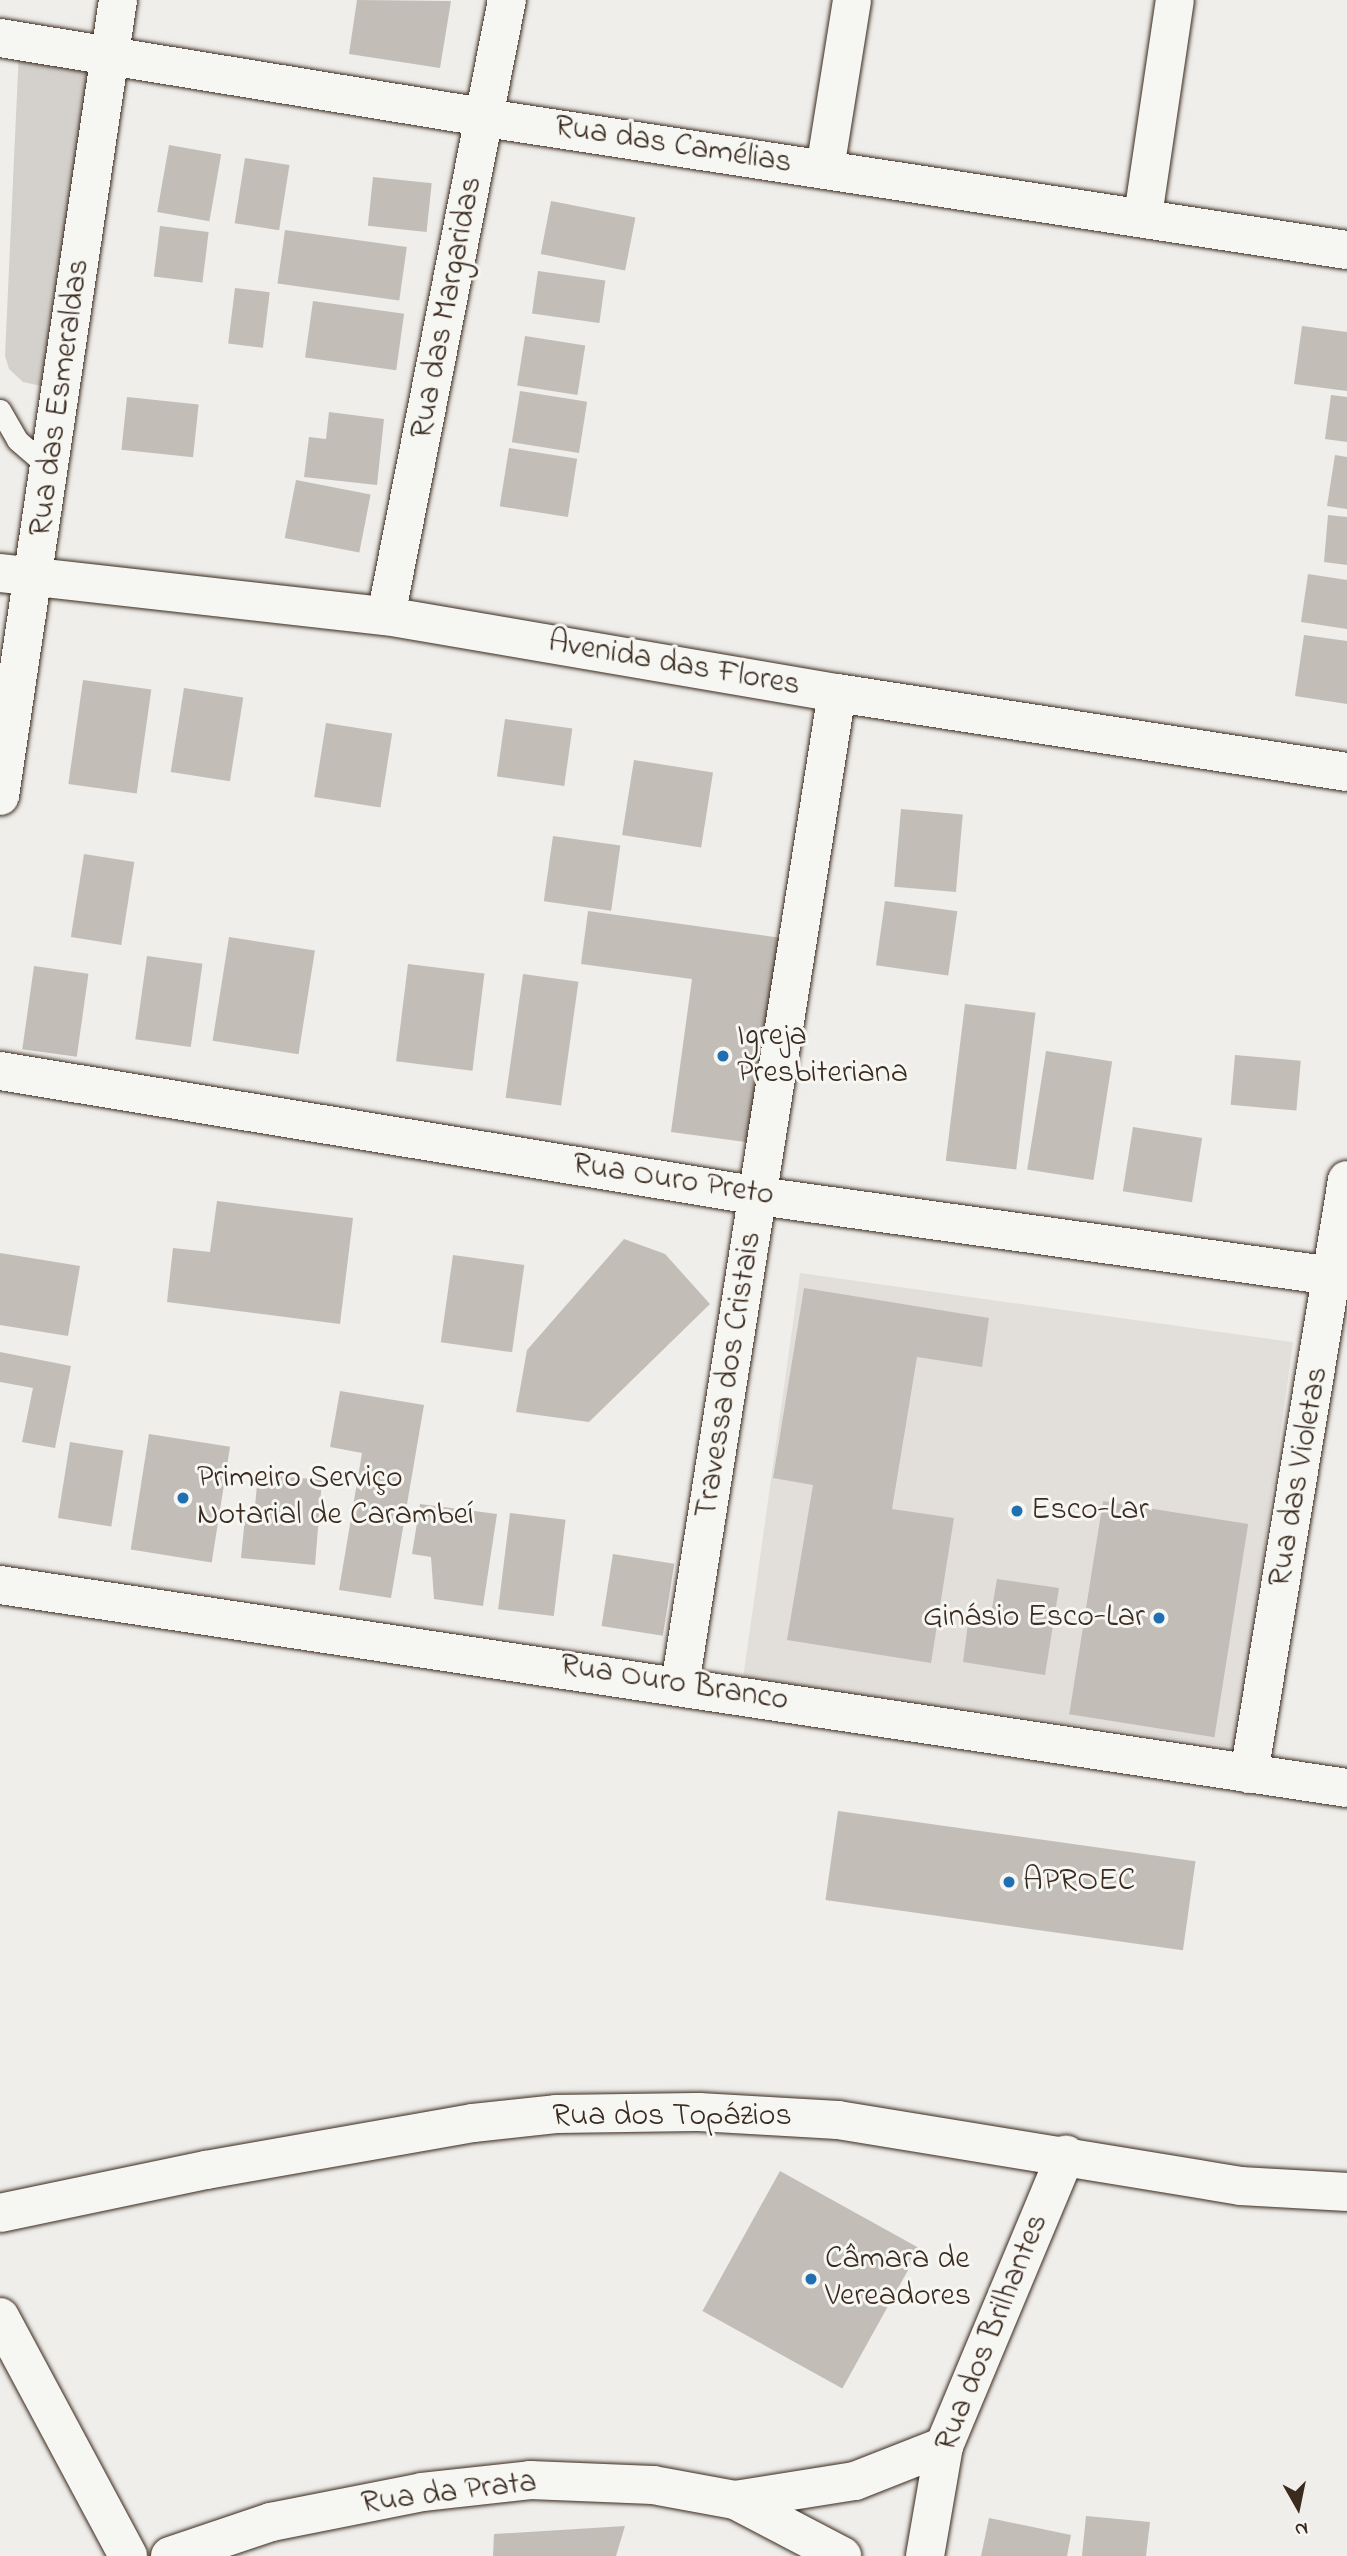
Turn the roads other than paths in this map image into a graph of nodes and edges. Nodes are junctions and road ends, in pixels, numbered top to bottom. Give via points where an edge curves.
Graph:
1 (118, 0) edge
2 (507, 0) edge
3 (852, 0) edge
4 (1175, 0) edge
5 (0, 38) edge
6 (108, 58) junction
7 (486, 118) junction
8 (825, 169) junction
9 (1143, 216) junction
10 (1347, 250) edge
11 (0, 410) edge
12 (51, 470) junction
13 (18, 576) edge
14 (386, 616) junction
15 (837, 693) junction
16 (1347, 772) edge
17 (0, 796) edge
18 (0, 1071) edge
19 (1347, 1180) edge
20 (759, 1195) junction
21 (1341, 1277) edge
22 (0, 1585) edge
23 (680, 1685) junction
24 (1249, 1773) junction
25 (1347, 1788) edge
26 (1066, 2155) junction
27 (1347, 2192) edge
28 (0, 2214) edge
29 (0, 2317) edge
30 (943, 2445) junction
31 (734, 2500) junction
32 (128, 2556) edge
33 (170, 2556) edge
34 (842, 2556) edge
35 (925, 2556) edge

1 - 6 street, Rua das Esmeraldas
2 - 7 street, Rua das Margaridas
3 - 8 street
4 - 9 street
5 - 6 street, Rua das Camélias
6 - 7 street, Rua das Camélias
6 - 12 street, Rua das Esmeraldas
7 - 8 street, Rua das Camélias
7 - 14 street, Rua das Margaridas
8 - 9 street, Rua das Camélias
9 - 10 street, Rua das Camélias
11 - 12 lane via 17,440
12 - 13 street, Rua das Esmeraldas
13 - 14 street, Avenida das Flores
13 - 17 street, Rua das Esmeraldas
14 - 15 street, Avenida das Flores
15 - 16 street, Avenida das Flores
15 - 20 street, Travessa dos Cristais
18 - 20 street, Rua Ouro Preto
19 - 21 street, Rua das Violetas
20 - 21 street, Rua Ouro Preto
20 - 23 street, Travessa dos Cristais
21 - 24 street, Rua das Violetas
22 - 23 street, Rua Ouro Branco
23 - 24 street, Rua Ouro Branco
24 - 25 street, Rua Ouro Branco
26 - 27 street, Rua dos Topázios via 1241,2186
26 - 28 street, Rua dos Topázios via 838,2120 699,2112 556,2114 473,2123 206,2170
26 - 30 street, Rua dos Brilhantes
29 - 32 street
30 - 31 street, Rua da Prata via 855,2481
30 - 35 street, Rua dos Brilhantes
31 - 33 street, Rua da Prata via 653,2485 530,2480 422,2493 271,2522
31 - 34 street, Rua da Prata

